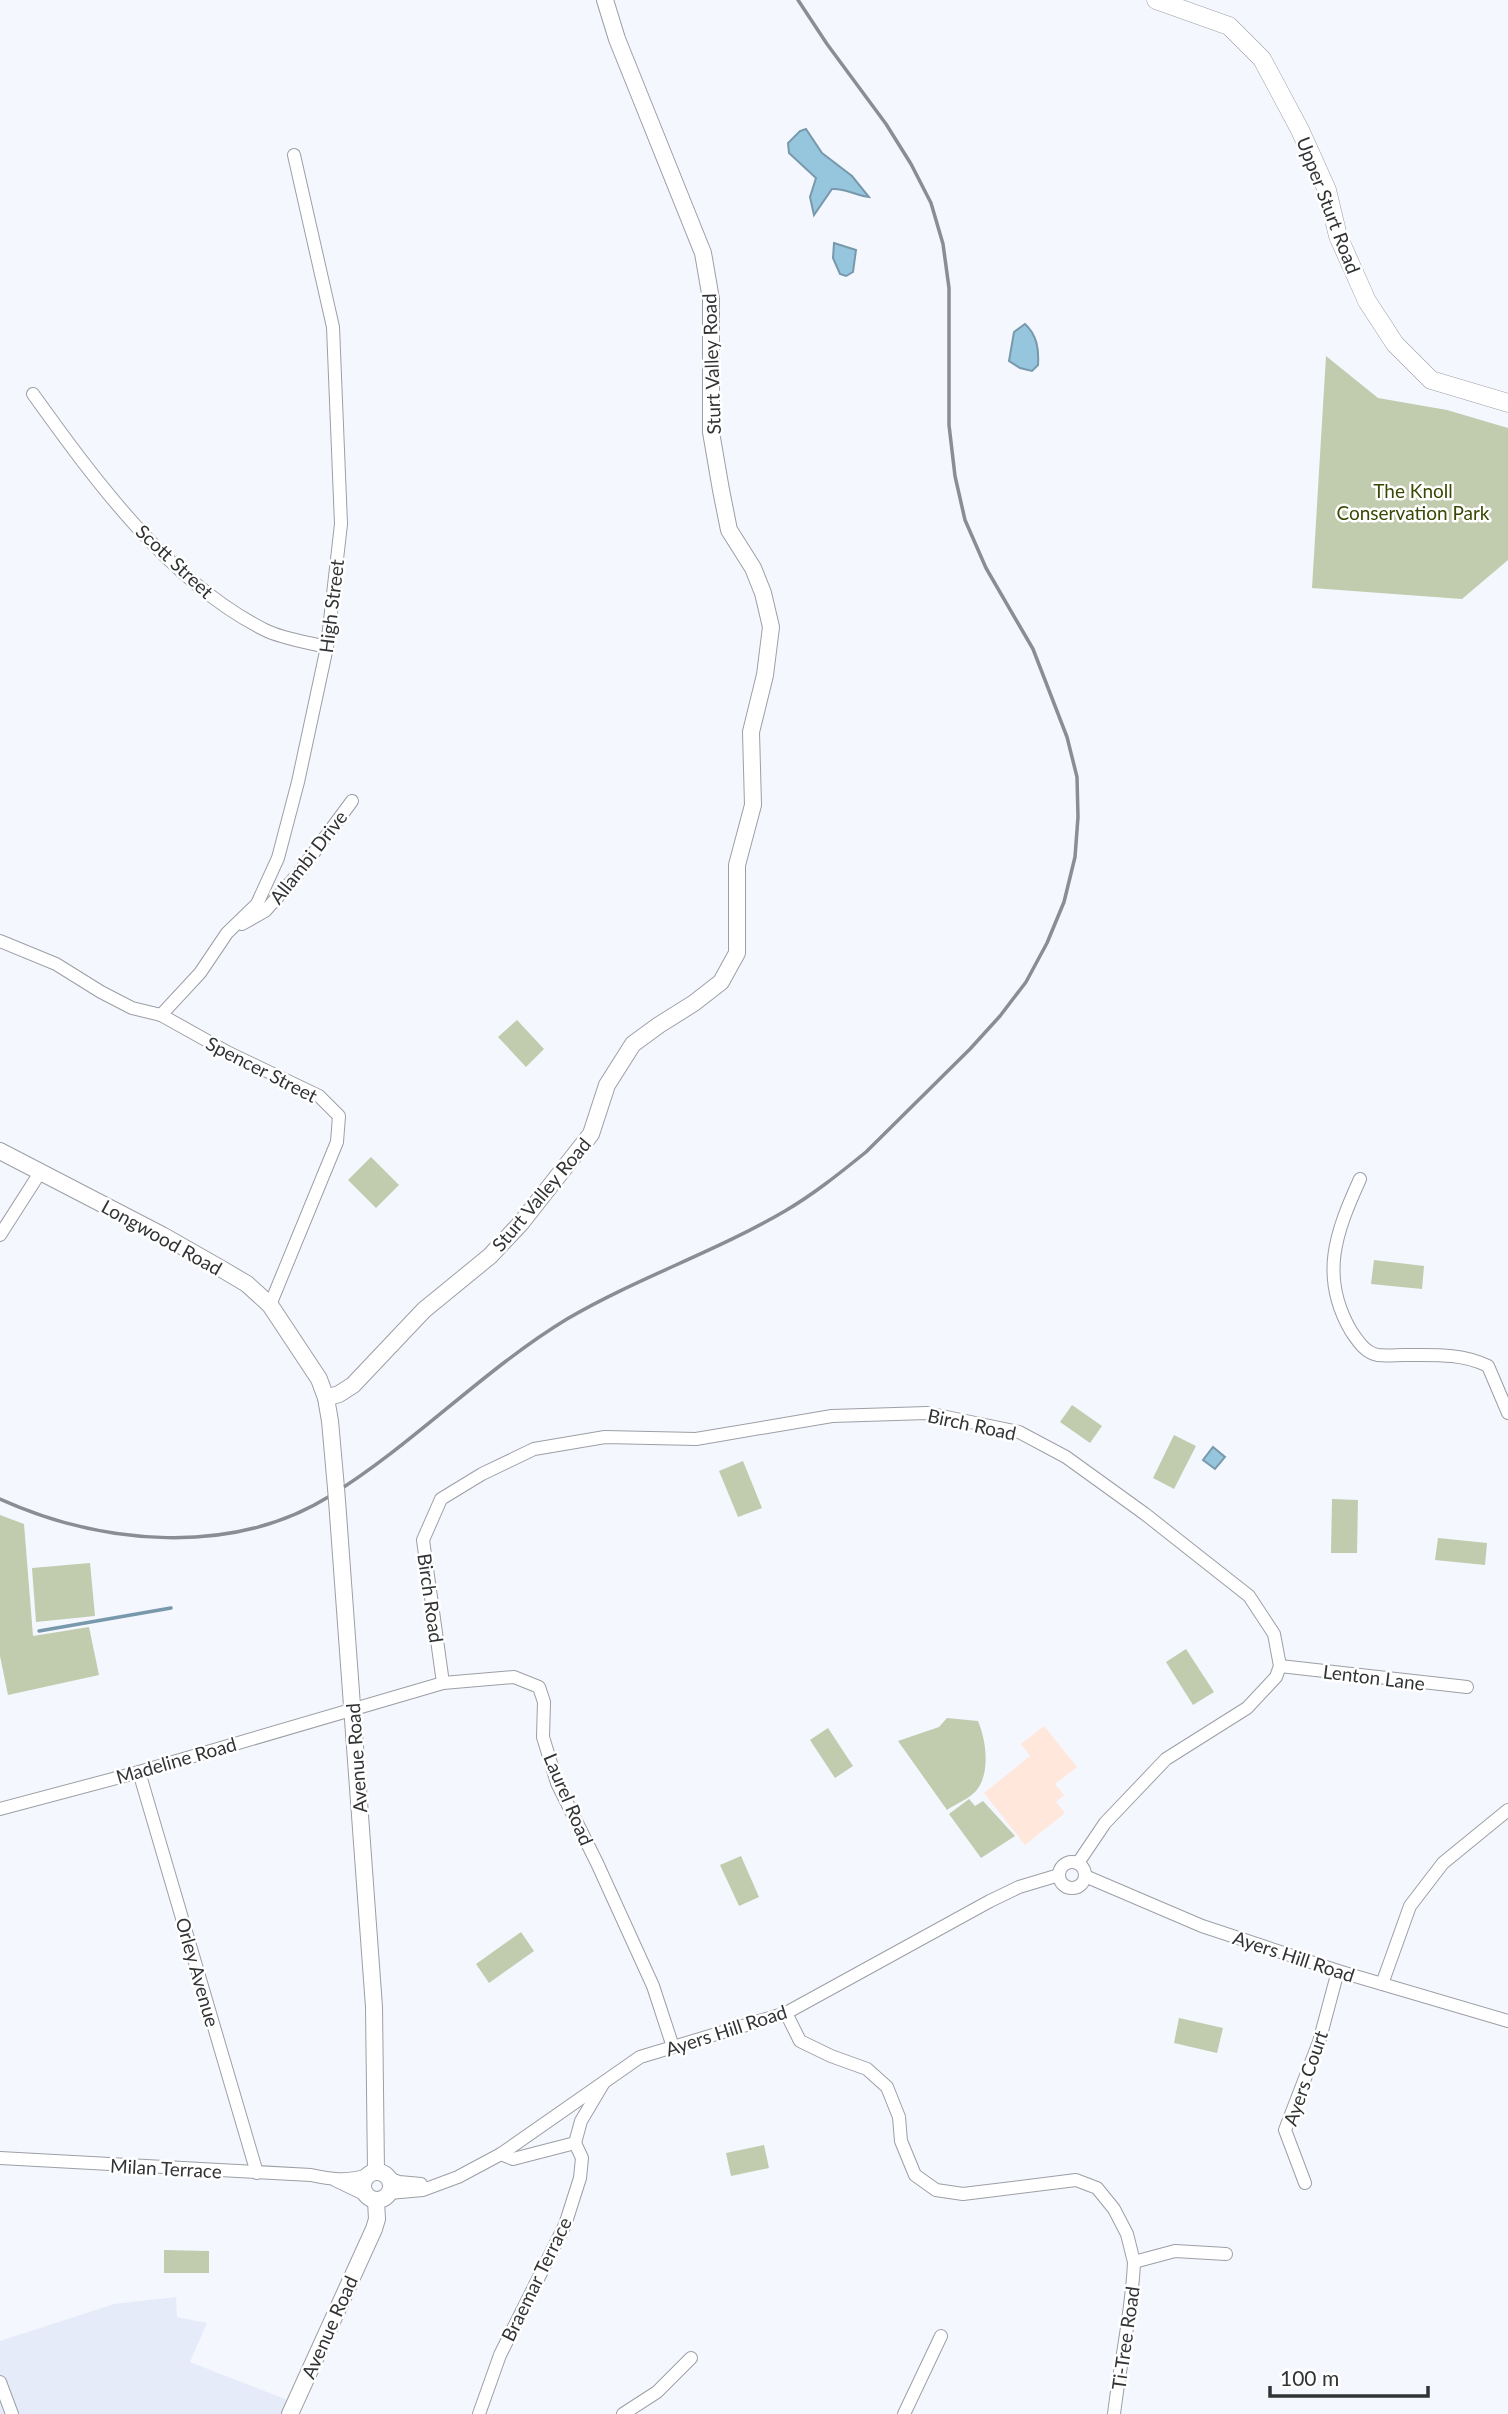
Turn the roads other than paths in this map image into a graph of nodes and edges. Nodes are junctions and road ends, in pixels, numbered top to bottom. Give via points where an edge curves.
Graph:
1 (605, 0) edge
2 (1156, 0) edge
3 (294, 155) dead end
4 (33, 394) dead end
5 (1508, 403) edge
6 (327, 647) junction
7 (352, 801) dead end
8 (227, 933) junction
9 (0, 941) edge
10 (161, 1016) junction
11 (0, 1151) edge
12 (41, 1171) junction
13 (1360, 1179) dead end
14 (0, 1235) edge
15 (270, 1305) junction
16 (302, 1352) joint
17 (326, 1398) junction
18 (1508, 1413) edge
19 (1280, 1665) junction
20 (443, 1683) junction
21 (1467, 1688) dead end
22 (352, 1708) junction
23 (139, 1772) junction
24 (0, 1809) edge
25 (1508, 1810) edge
26 (1078, 1863) junction
27 (1059, 1875) junction
28 (1085, 1876) junction
29 (1338, 1971) junction
30 (1382, 1984) junction
31 (786, 2013) junction
32 (1508, 2021) edge
33 (673, 2047) junction
34 (605, 2081) junction
35 (575, 2143) junction
36 (501, 2154) junction
37 (0, 2158) edge
38 (257, 2173) junction
39 (1305, 2183) dead end
40 (377, 2185) junction
41 (1226, 2253) dead end
42 (1134, 2262) junction
43 (941, 2336) dead end
44 (691, 2358) dead end
45 (0, 2382) edge
46 (12, 2414) edge
47 (290, 2414) edge
48 (479, 2414) edge
49 (623, 2414) edge
50 (904, 2414) edge
51 (1114, 2414) edge

1 - 17 street, Sturt Valley Road via 703,253 712,299 711,432 721,489 729,530 753,568 771,627 751,732 753,806 737,865 737,953 721,982 633,1044 607,1085 592,1135 491,1256 424,1310 353,1385
2 - 5 main road, Upper Sturt Road via 1230,26 1262,59 1327,190 1338,236 1367,301 1395,344 1431,380
3 - 6 street, High Street via 333,327 341,524
4 - 6 street, Scott Street via 145,538 217,601 267,631
6 - 8 street, High Street via 278,858 257,904
7 - 8 street, Allambi Drive via 265,911
8 - 10 street, High Street via 200,973
9 - 10 street, Spencer Street via 56,964 132,1008
10 - 15 street, Spencer Street via 319,1096 339,1116 337,1142
11 - 12 street, Longwood Road
12 - 14 street
12 - 15 street, Longwood Road via 220,1268
13 - 18 street via 1334,1246 1333,1284 1360,1345 1376,1355 1437,1354 1473,1359 1488,1366
15 - 16 street, Longwood Road
16 - 17 street, Avenue Road
17 - 22 street, Avenue Road, bridge
19 - 20 street, Birch Road via 1274,1634 1249,1597 1066,1457 1019,1432 927,1413 832,1416 696,1438 605,1437 534,1449 482,1474 441,1499 422,1540
19 - 21 street, Lenton Lane
19 - 26 street via 1276,1677 1247,1708 1166,1759 1105,1823
20 - 22 street, Laurel Road
20 - 33 street, Laurel Road via 514,1676 539,1687 544,1702 543,1737 557,1783 653,1986
22 - 23 street, Madeline Road
22 - 40 street, Avenue Road via 374,2007
23 - 24 street, Madeline Road
23 - 38 street, Orley Avenue
25 - 30 street via 1443,1863 1410,1906
26 - 27 street via 1065,1864
26 - 28 street
27 - 28 street via 1069,1888 1078,1887
27 - 31 street, Ayers Hill Road via 990,1901
28 - 29 street, Ayers Hill Road via 1202,1926
29 - 30 street, Ayers Hill Road
29 - 39 street, Ayers Court via 1319,2042 1285,2130
30 - 32 street, Ayers Hill Road
31 - 33 street, Ayers Hill Road
31 - 42 street, Ti-Tree Road via 800,2041 867,2068 887,2087 915,2175 936,2190 963,2193 1076,2180 1087,2184 1097,2188 1114,2210 1127,2234
33 - 34 street, Ayers Hill Road via 640,2057
34 - 35 street, Braemar Terrace via 581,2121
34 - 36 street, Ayers Hill Road
35 - 36 street via 513,2160
35 - 48 street, Braemar Terrace via 582,2158 580,2178 565,2225 500,2355
36 - 40 street, Ayers Hill Road via 442,2183
37 - 38 street, Milan Terrace
38 - 40 street, Milan Terrace
40 - 47 street, Avenue Road via 374,2229
41 - 42 street via 1175,2251
42 - 51 street, Ti-Tree Road
43 - 50 street
44 - 49 street via 657,2392
45 - 46 street

